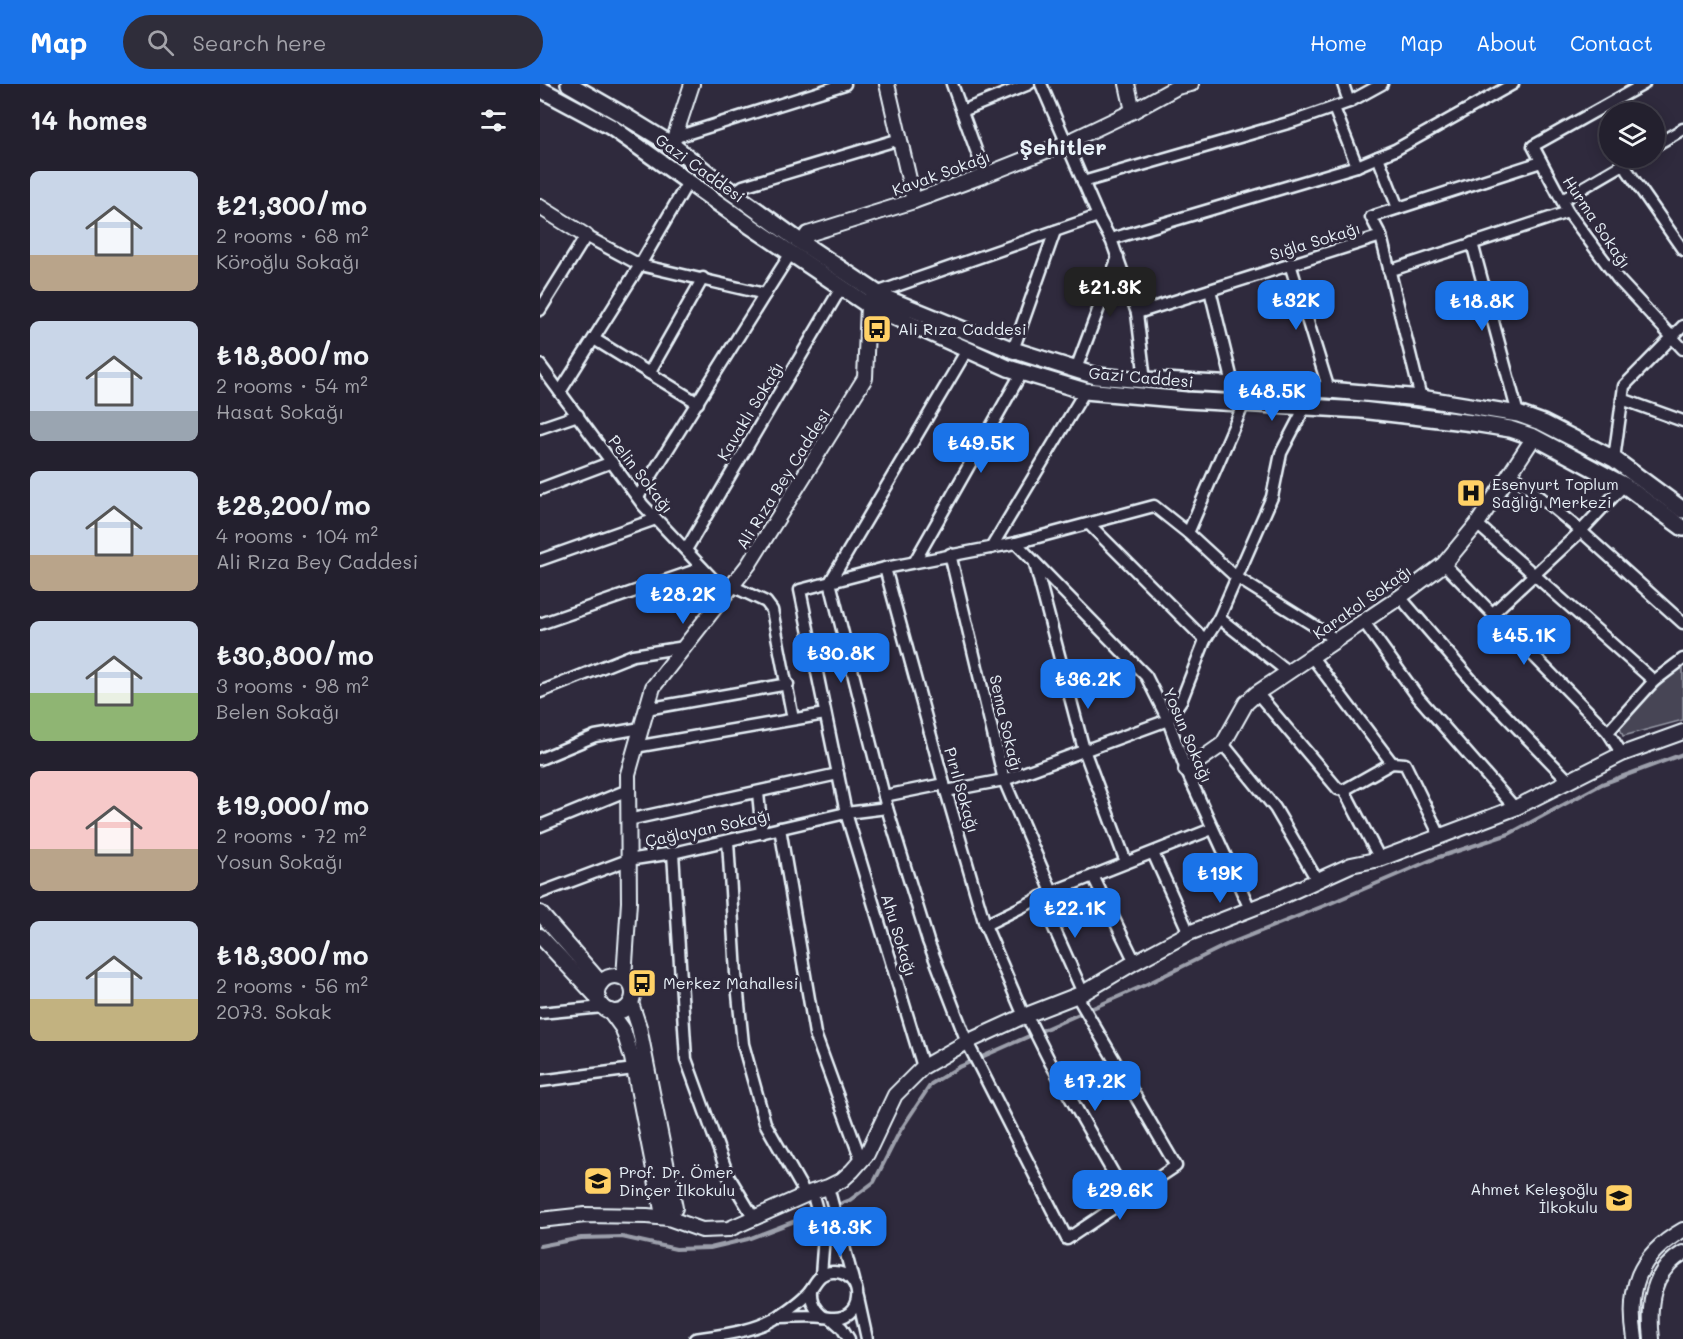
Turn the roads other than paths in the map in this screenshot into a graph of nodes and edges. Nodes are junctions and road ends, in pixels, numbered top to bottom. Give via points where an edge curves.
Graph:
1 (569, 84) edge
2 (692, 84) edge
3 (845, 84) edge
4 (886, 84) edge
5 (952, 84) edge
6 (1029, 84) edge
7 (1041, 84) edge
8 (1126, 84) edge
9 (1191, 84) edge
10 (1343, 84) edge
11 (1382, 84) edge
12 (1512, 84) edge
13 (1644, 84) edge
14 (1168, 88) edge
15 (540, 89) edge
16 (1349, 102) junction
17 (1334, 108) junction
18 (962, 111) junction
19 (1133, 111) junction
20 (1681, 135) edge
21 (900, 139) junction
22 (672, 142) junction
23 (1665, 142) edge
24 (1066, 143) junction
25 (1378, 157) junction
26 (1540, 162) junction
27 (1357, 166) junction
28 (1616, 168) edge
29 (1626, 168) edge
30 (985, 175) junction
31 (688, 182) junction
32 (1083, 182) junction
33 (733, 193) junction
34 (1562, 200) junction
35 (914, 201) junction
36 (540, 207) edge
37 (1398, 208) junction
38 (1568, 212) junction
39 (1098, 216) junction
40 (1055, 231) junction
41 (586, 236) junction
42 (1381, 236) junction
43 (1111, 239) junction
44 (1472, 243) junction
45 (796, 248) junction
46 (1683, 250) edge
47 (1118, 257) junction
48 (1290, 264) junction
49 (640, 265) junction
50 (1389, 271) junction
51 (703, 278) junction
52 (841, 288) junction
53 (1210, 290) junction
54 (765, 294) junction
55 (872, 299) junction
56 (541, 307) edge
57 (1137, 313) junction
58 (1683, 326) edge
59 (1671, 336) junction
60 (594, 339) junction
61 (1683, 349) edge
62 (967, 350) junction
63 (1013, 350) junction
64 (540, 365) edge
65 (1076, 369) junction
66 (1022, 372) junction
67 (649, 373) junction
68 (1145, 380) junction
69 (1233, 384) junction
70 (1329, 390) junction
71 (1085, 391) junction
72 (560, 392) junction
73 (1421, 398) junction
74 (1622, 399) junction
75 (698, 403) junction
76 (1245, 403) junction
77 (1305, 407) junction
78 (1518, 414) junction
79 (578, 415) junction
80 (1683, 421) edge
81 (540, 428) edge
82 (1534, 437) junction
83 (1614, 459) junction
84 (612, 462) junction
85 (1511, 473) junction
86 (1624, 485) junction
87 (540, 489) edge
88 (638, 498) junction
89 (1683, 510) edge
90 (656, 519) junction
91 (1089, 524) junction
92 (1477, 524) junction
93 (1683, 528) edge
94 (1581, 531) junction
95 (1188, 533) junction
96 (1016, 543) junction
97 (991, 548) junction
98 (686, 550) junction
99 (951, 554) junction
100 (540, 560) edge
101 (915, 561) junction
102 (1034, 564) junction
103 (1444, 564) junction
104 (702, 568) junction
105 (885, 568) junction
106 (1534, 574) junction
107 (1236, 577) junction
108 (830, 582) junction
109 (730, 590) junction
110 (1400, 597) junction
111 (1493, 613) junction
112 (1219, 618) junction
113 (1364, 622) junction
114 (1683, 623) edge
115 (540, 624) edge
116 (1205, 640) junction
117 (1337, 640) junction
118 (685, 647) junction
119 (1312, 657) junction
120 (1683, 659) edge
121 (1288, 672) junction
122 (1654, 681) junction
123 (788, 684) junction
124 (540, 692) edge
125 (1257, 693) junction
126 (646, 710) junction
127 (825, 714) junction
128 (793, 719) junction
129 (1168, 720) junction
130 (641, 728) junction
131 (1608, 732) junction
132 (1683, 732) edge
133 (1223, 744) junction
134 (635, 747) junction
135 (1083, 750) junction
136 (1622, 754) junction
137 (540, 759) edge
138 (1392, 763) junction
139 (1186, 770) junction
140 (838, 774) junction
141 (1004, 780) junction
142 (1568, 780) junction
143 (945, 787) junction
144 (628, 790) junction
145 (1344, 790) junction
146 (758, 793) junction
147 (884, 796) junction
148 (887, 808) junction
149 (1515, 808) junction
150 (846, 813) junction
151 (628, 820) junction
152 (540, 826) edge
153 (780, 828) junction
154 (1212, 829) junction
155 (762, 833) junction
156 (1440, 836) junction
157 (728, 841) junction
158 (673, 853) junction
159 (1153, 853) junction
160 (1380, 859) junction
161 (628, 860) junction
162 (1126, 862) junction
163 (1094, 876) junction
164 (1317, 880) junction
165 (540, 892) edge
166 (1052, 892) junction
167 (1040, 897) junction
168 (1250, 909) junction
169 (540, 913) edge
170 (985, 925) junction
171 (1189, 933) junction
172 (540, 936) edge
173 (546, 951) edge
174 (1135, 962) junction
175 (624, 978) junction
176 (601, 983) junction
177 (1080, 997) junction
178 (631, 1002) junction
179 (604, 1005) junction
180 (540, 1013) edge
181 (1028, 1020) junction
182 (969, 1046) junction
183 (923, 1067) junction
184 (634, 1069) junction
185 (540, 1081) edge
186 (861, 1160) junction
187 (829, 1190) junction
188 (811, 1195) junction
189 (1128, 1199) junction
190 (668, 1218) junction
191 (754, 1218) junction
192 (540, 1220) edge
193 (1683, 1230) edge
194 (1683, 1253) edge
195 (821, 1275) junction
196 (853, 1281) junction
197 (811, 1289) junction
198 (858, 1295) junction
199 (778, 1317) junction
200 (828, 1318) junction
201 (695, 1339) edge
202 (849, 1339) edge
203 (867, 1339) edge
204 (1635, 1339) edge
205 (1652, 1339) edge

1 - 22 main road, Gazi Caddesi
2 - 22 street
3 - 22 street
4 - 21 street
5 - 18 street
6 - 18 street
7 - 24 street
8 - 19 street
9 - 14 street, Kavak Sokağı
10 - 16 street
11 - 16 street
12 - 25 street
13 - 26 street via 1533,146
14 - 19 street, Kavak Sokağı
15 - 31 main road, Gazi Caddesi via 611,127
16 - 17 street
17 - 27 street
17 - 32 street
18 - 30 street
19 - 24 street, Kavak Sokağı
20 - 23 street
21 - 33 street via 743,186
21 - 35 street
22 - 33 main road, Gazi Caddesi
24 - 30 street, Kavak Sokağı
24 - 32 street
25 - 27 street
25 - 37 street
26 - 34 street, Hurma Sokağı
26 - 37 street, Sığla Sokağı
27 - 43 street
28 - 34 street
29 - 46 street
30 - 35 street, Kavak Sokağı
31 - 45 main road, Gazi Caddesi
31 - 49 street
32 - 39 street
33 - 45 main road, Gazi Caddesi
34 - 38 street, Hurma Sokağı
35 - 45 street, Kavak Sokağı via 807,234
36 - 41 street
37 - 42 street, Sığla Sokağı via 1371,217
38 - 44 street
38 - 59 street, Hurma Sokağı via 1618,279
39 - 40 street
39 - 43 street
40 - 55 street
40 - 63 street
41 - 49 street
41 - 56 street
42 - 48 street, Sığla Sokağı
42 - 50 street
43 - 47 street
44 - 50 street
44 - 78 street
45 - 52 main road, Gazi Caddesi
45 - 54 street
45 - 55 main road, Gazi Caddesi
47 - 57 street
47 - 65 street
48 - 53 street, Sığla Sokağı
48 - 70 street
49 - 51 street
49 - 60 street
50 - 73 street
51 - 54 street
51 - 67 street
52 - 55 main road, Gazi Caddesi
52 - 98 street, Kavaklı Sokağı
53 - 57 street, Sığla Sokağı
53 - 69 street
54 - 75 street
55 - 62 main road, Gazi Caddesi
55 - 63 main road, Gazi Caddesi
55 - 109 street, Ali Rıza Bey Caddesi via 865,378
57 - 68 street
58 - 59 street
59 - 61 street, Hurma Sokağı
59 - 74 street via 1624,386
60 - 67 street
60 - 72 street
62 - 66 main road, Gazi Caddesi
62 - 108 street
63 - 65 main road, Gazi Caddesi
64 - 72 street, Pelin Sokağı
65 - 68 main road, Gazi Caddesi via 1096,376
66 - 71 main road, Gazi Caddesi
66 - 101 street
67 - 75 street
68 - 69 main road, Gazi Caddesi
69 - 70 main road, Gazi Caddesi
70 - 73 main road, Gazi Caddesi
71 - 76 main road, Gazi Caddesi
71 - 97 street
72 - 79 street, Pelin Sokağı
73 - 78 main road, Gazi Caddesi
74 - 80 street
74 - 83 street
75 - 88 street
76 - 77 main road, Gazi Caddesi
76 - 95 street
77 - 82 main road, Gazi Caddesi via 1473,423
77 - 107 street via 1281,453 1272,498
78 - 83 main road, Gazi Caddesi
79 - 81 street
79 - 84 street, Pelin Sokağı
82 - 85 street, Karakol Sokağı
82 - 86 main road, Gazi Caddesi
83 - 89 main road, Gazi Caddesi
84 - 87 street
84 - 88 street, Pelin Sokağı
85 - 92 street, Karakol Sokağı
85 - 94 street
86 - 93 main road, Gazi Caddesi
86 - 94 street
88 - 90 street, Pelin Sokağı
90 - 98 street, Pelin Sokağı
90 - 100 street
91 - 95 street via 1154,506
91 - 96 street
91 - 116 street
92 - 103 street, Karakol Sokağı
92 - 106 street
94 - 106 street
94 - 114 street
95 - 107 street
96 - 97 street
96 - 102 street, Yosun Sokağı
97 - 99 street
98 - 104 street, Pelin Sokağı
99 - 101 street
99 - 141 street, Sema Sokağı
101 - 105 street
102 - 129 street, Yosun Sokağı via 1146,676
102 - 135 street
103 - 110 street, Karakol Sokağı
103 - 111 street
104 - 109 street, Pelin Sokağı
104 - 115 street
105 - 108 street
105 - 143 street, Pırıl Sokağı
106 - 111 street
106 - 122 street
107 - 112 street
107 - 117 street
108 - 127 street, Ahu Sokağı via 800,590
108 - 147 street
109 - 118 street, Ali Rıza Bey Caddesi
109 - 123 street via 766,602 772,610
110 - 113 street, Karakol Sokağı
110 - 142 street via 1474,683
111 - 131 street
112 - 116 street
112 - 121 street
113 - 117 street, Karakol Sokağı
113 - 149 street via 1418,696
116 - 129 street via 1182,699
117 - 119 street, Karakol Sokağı
118 - 124 street via 633,655
118 - 126 street, Ali Rıza Bey Caddesi via 652,687
119 - 121 street, Karakol Sokağı
119 - 138 street
120 - 122 street
121 - 125 street, Karakol Sokağı
122 - 131 street
123 - 126 street
123 - 128 street
125 - 133 street, Karakol Sokağı via 1246,702
125 - 145 street via 1338,789
126 - 130 street, Ali Rıza Bey Caddesi
127 - 128 street
127 - 140 street, Ahu Sokağı
128 - 134 street
129 - 135 street
129 - 139 street, Yosun Sokağı
130 - 134 street, Ali Rıza Bey Caddesi
130 - 137 street via 595,736
131 - 136 street
132 - 136 street
133 - 139 street, Karakol Sokağı
133 - 164 street via 1275,808
134 - 144 street, Ali Rıza Bey Caddesi
135 - 141 street
135 - 162 street
136 - 142 street
138 - 145 street
138 - 156 street via 1405,764
139 - 154 street, Yosun Sokağı
140 - 146 street
140 - 150 street, Ahu Sokağı
141 - 143 street
141 - 166 street, Sema Sokağı
142 - 149 street
143 - 147 street
143 - 170 street, Pırıl Sokağı
144 - 151 street, Ali Rıza Bey Caddesi
144 - 152 street
145 - 160 street
146 - 151 street
146 - 155 street
147 - 148 street
148 - 150 street, Çağlayan Sokağı
148 - 182 street via 928,941
149 - 156 street
150 - 153 street, Çağlayan Sokağı
150 - 183 street, Ahu Sokağı
151 - 161 street, Ali Rıza Bey Caddesi
153 - 155 street, Çağlayan Sokağı
153 - 186 street via 815,1034
154 - 159 street
154 - 168 street, Yosun Sokağı
155 - 157 street, Çağlayan Sokağı
156 - 160 street
157 - 158 street, Çağlayan Sokağı
157 - 188 street via 743,1044 765,1123
158 - 161 street, Çağlayan Sokağı
158 - 191 street via 686,1059 728,1175
159 - 162 street
159 - 171 street
160 - 164 street via 1351,865
161 - 165 street, Çağlayan Sokağı
161 - 175 street, Ali Rıza Bey Caddesi
162 - 163 street
163 - 166 street
163 - 174 street
164 - 168 street
166 - 167 street
167 - 170 street
167 - 177 street
168 - 171 street
169 - 176 street
170 - 181 street, Pırıl Sokağı
171 - 174 street
172 - 173 street
173 - 179 street
174 - 177 street
175 - 176 street via 614,976
175 - 178 street via 632,988
176 - 179 street via 598,993
177 - 181 street via 1055,1002
177 - 189 street via 1176,1166
178 - 179 street via 622,1011
178 - 190 street via 675,1208
179 - 180 street
179 - 184 street via 623,1029
181 - 182 street
181 - 189 street, Pırıl Sokağı
182 - 183 street
182 - 189 street via 1067,1239
183 - 186 street via 895,1095
184 - 185 street
184 - 190 street via 662,1210
186 - 187 street
187 - 188 street
187 - 196 street
188 - 191 street
188 - 195 street via 824,1235
190 - 191 street via 702,1230 729,1229
190 - 192 street via 585,1215
193 - 204 street via 1645,1261 1635,1284
194 - 205 street via 1664,1268 1654,1288 1649,1314
195 - 196 street via 834,1271
195 - 197 street
196 - 198 street
197 - 199 street
197 - 200 street via 814,1308
198 - 200 street via 847,1315
198 - 203 street
199 - 200 street
199 - 201 street via 736,1333
200 - 202 street

